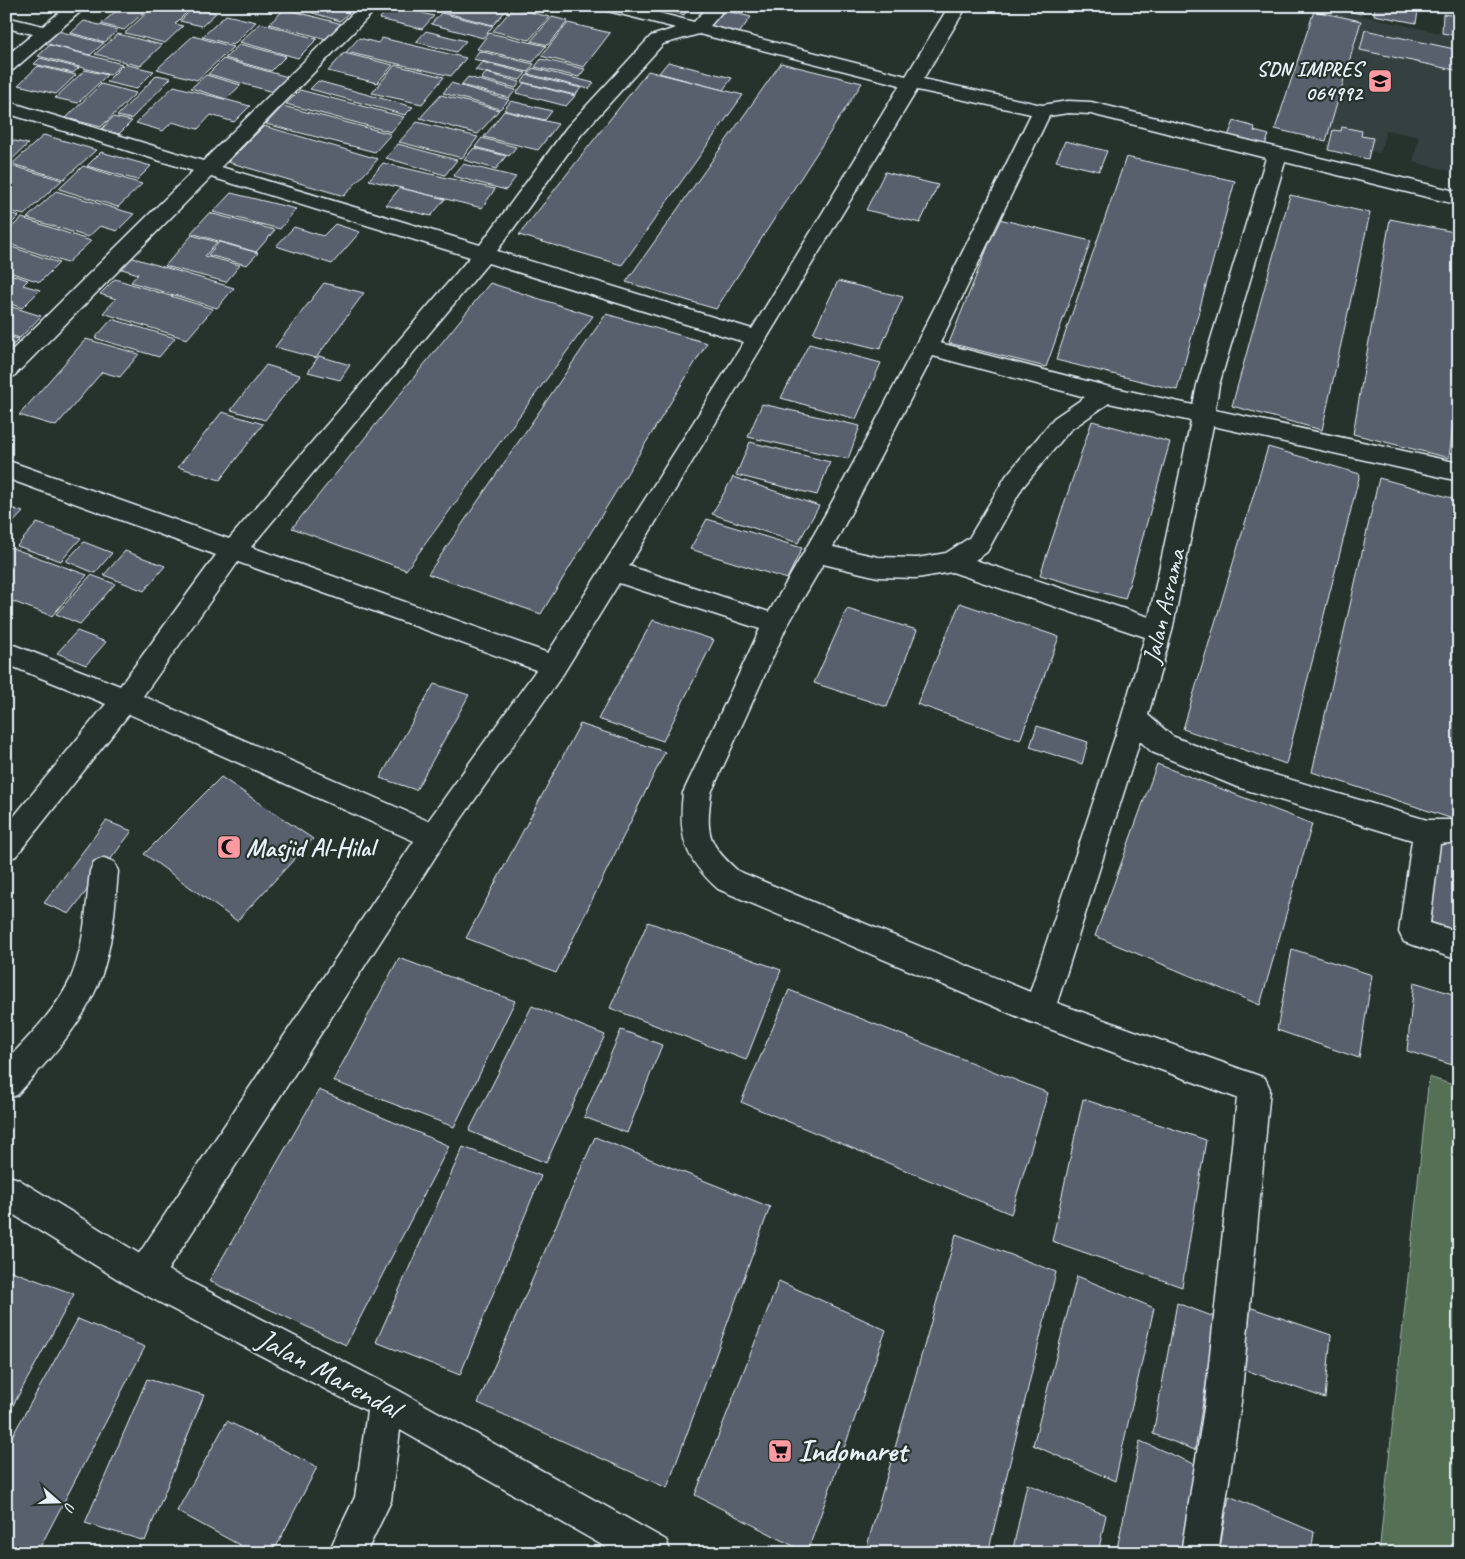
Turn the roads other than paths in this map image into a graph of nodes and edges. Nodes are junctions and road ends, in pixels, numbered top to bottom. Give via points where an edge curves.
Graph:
1 (78, 6) edge
2 (370, 6) edge
3 (610, 6) edge
4 (718, 6) edge
5 (958, 6) edge
6 (6, 22) edge
7 (698, 29) junction
8 (47, 32) junction
9 (6, 66) edge
10 (913, 83) junction
11 (6, 107) edge
12 (1042, 111) junction
13 (1277, 156) junction
14 (208, 167) junction
15 (1459, 199) edge
16 (484, 253) junction
17 (757, 338) junction
18 (928, 347) junction
19 (6, 370) edge
20 (1106, 394) junction
21 (1203, 414) junction
22 (6, 469) edge
23 (1459, 472) edge
24 (232, 552) junction
25 (817, 553) junction
26 (952, 562) junction
27 (613, 571) junction
28 (775, 624) junction
29 (1159, 631) junction
30 (6, 653) edge
31 (554, 666) junction
32 (125, 700) junction
33 (1134, 719) junction
34 (1459, 829) edge
35 (1427, 832) junction
36 (433, 836) junction
37 (6, 847) edge
38 (104, 871) dead end
39 (1459, 946) edge
40 (1039, 1011) junction
41 (6, 1084) edge
42 (6, 1191) edge
43 (144, 1276) junction
44 (386, 1402) junction
45 (346, 1553) edge
46 (653, 1553) edge
47 (1199, 1553) edge

1 - 8 street
2 - 14 street
3 - 7 street
4 - 7 street
5 - 10 street
6 - 8 street
7 - 10 street
7 - 16 street via 657,40 646,51 613,92 574,131
8 - 9 street
10 - 12 street
10 - 17 street
11 - 14 street
12 - 13 street via 1090,108
12 - 18 street
13 - 15 street
13 - 21 street, Jalan Asrama via 1208,385
14 - 16 street
14 - 19 street
16 - 17 street
16 - 24 street
17 - 27 street
18 - 20 street
18 - 25 street
20 - 21 street
20 - 26 street via 1062,424 1014,482 978,545
21 - 23 street
21 - 29 street, Jalan Asrama
22 - 24 street
24 - 31 street
24 - 32 street
25 - 26 street via 878,567 917,568
25 - 28 street
26 - 29 street
27 - 28 street
27 - 31 street
28 - 40 street via 697,793 693,818 698,845 706,860 728,880
29 - 33 street, Jalan Asrama
30 - 32 street
31 - 36 street
32 - 36 street
32 - 37 street
33 - 35 street via 1162,744 1247,779
33 - 40 street, Jalan Asrama
34 - 35 street
35 - 39 street via 1414,932
36 - 43 street
38 - 41 street via 95,942 86,978 64,1017
40 - 47 street via 1254,1089 1223,1402
42 - 43 street, Jalan Marendal
43 - 44 street, Jalan Marendal
44 - 45 street via 373,1501
44 - 46 street, Jalan Marendal

